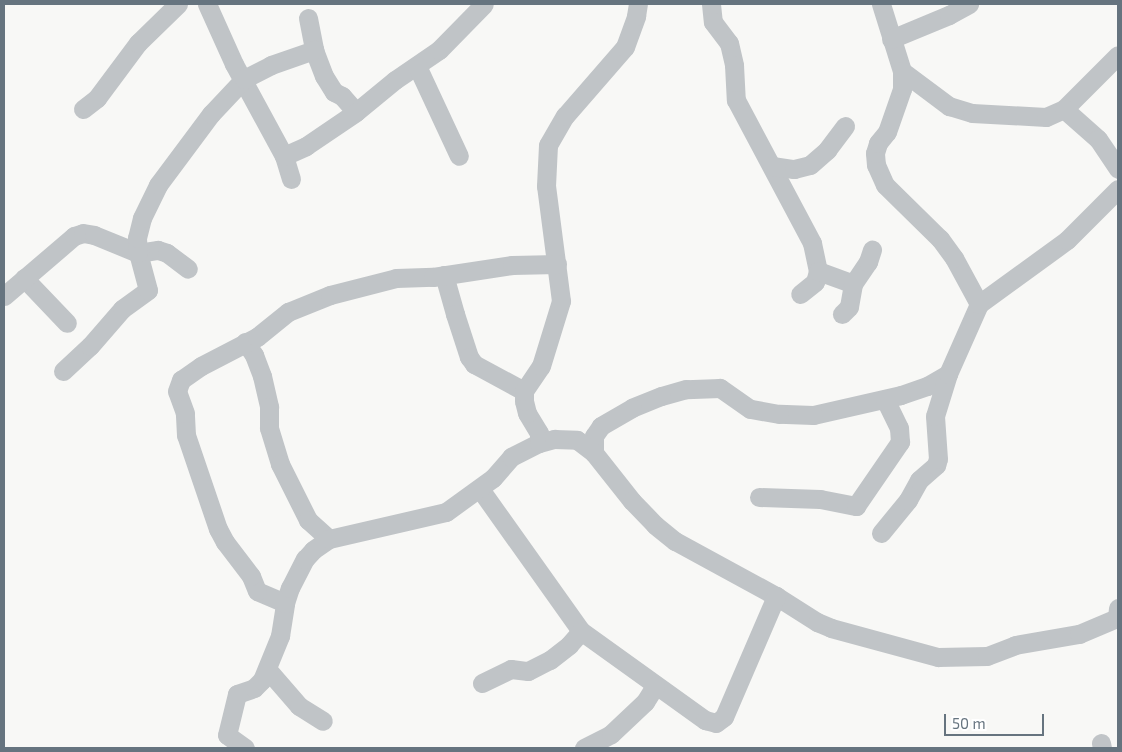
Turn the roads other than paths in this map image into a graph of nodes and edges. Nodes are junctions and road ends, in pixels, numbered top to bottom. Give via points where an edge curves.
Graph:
1 (178, 4) edge
2 (206, 4) edge
3 (484, 4) edge
4 (638, 4) edge
5 (711, 4) edge
6 (882, 4) edge
7 (969, 4) edge
8 (308, 18) dead end
9 (891, 39) junction
10 (314, 50) junction
11 (1118, 55) edge
12 (417, 66) junction
13 (902, 71) junction
14 (244, 79) junction
15 (1064, 109) junction
16 (83, 110) dead end
17 (356, 112) junction
18 (845, 126) dead end
19 (284, 156) junction
20 (458, 156) dead end
21 (772, 166) junction
22 (1118, 169) edge
23 (291, 179) dead end
24 (1118, 189) edge
25 (872, 250) dead end
26 (138, 253) junction
27 (556, 264) junction
28 (188, 269) dead end
29 (818, 270) junction
30 (444, 275) junction
31 (24, 278) junction
32 (852, 284) junction
33 (800, 294) dead end
34 (4, 296) edge
35 (979, 304) junction
36 (842, 314) dead end
37 (67, 323) dead end
38 (245, 342) junction
39 (63, 371) dead end
40 (948, 374) junction
41 (524, 391) junction
42 (885, 399) junction
43 (539, 443) junction
44 (594, 453) junction
45 (480, 488) junction
46 (759, 497) dead end
47 (882, 533) dead end
48 (329, 539) junction
49 (776, 596) junction
50 (285, 603) junction
51 (1118, 608) edge
52 (581, 631) junction
53 (267, 669) junction
54 (482, 683) dead end
55 (656, 686) junction
56 (323, 721) dead end
57 (246, 748) edge
58 (584, 748) edge

1 - 16 street via 138,43 97,98
2 - 14 street
3 - 12 street via 440,50
4 - 27 street via 625,47 565,116 548,145 546,186
5 - 21 street via 713,22 729,43 736,100
6 - 9 street
7 - 9 street
8 - 10 street
9 - 13 street
10 - 14 street via 270,65
10 - 17 street via 334,92
11 - 15 street
12 - 17 street
12 - 20 street
13 - 15 street via 949,106 972,113 1035,118
13 - 35 street via 902,89 887,132 878,143 876,165 885,185 940,238
14 - 19 street via 263,121
14 - 26 street via 211,114 158,185 142,218 137,238
15 - 22 street via 1098,139
17 - 19 street via 306,146
18 - 21 street via 827,150 810,165 794,169
19 - 23 street
21 - 29 street via 812,244
24 - 35 street via 1066,240
25 - 32 street via 868,262
26 - 28 street via 158,250
26 - 31 street via 83,233 74,236
26 - 39 street via 148,290 122,309
27 - 30 street via 500,266
27 - 41 street via 561,301 559,310 541,366
29 - 32 street
29 - 33 street via 815,282
30 - 38 street via 387,279 330,295 288,312 268,330
30 - 41 street via 474,364
31 - 34 street
31 - 37 street
32 - 36 street via 849,307
35 - 40 street
38 - 48 street via 262,376 269,407 269,428 280,464 308,520
38 - 50 street via 181,380 177,391 185,413 187,438 218,529 251,576 257,591
40 - 42 street via 927,386
40 - 47 street via 935,416 936,465 919,480
41 - 43 street via 527,413 539,433
42 - 44 street via 813,415 779,414 750,409 720,388 686,389 632,408 601,426 594,436
42 - 46 street via 899,428 900,442 856,506 820,499
43 - 44 street via 554,439 577,440
43 - 45 street via 511,457
44 - 49 street via 655,525 689,549
45 - 48 street via 446,512
45 - 52 street
48 - 50 street via 305,559 296,572
49 - 51 street via 831,628 950,658 987,656 1015,645 1069,638 1117,618
49 - 55 street via 724,716 716,723 705,720
50 - 53 street via 280,636
52 - 54 street via 550,660 528,671 511,669
52 - 55 street
53 - 56 street via 299,706
53 - 57 street via 254,688 237,694 227,735
55 - 58 street via 645,702 611,734

